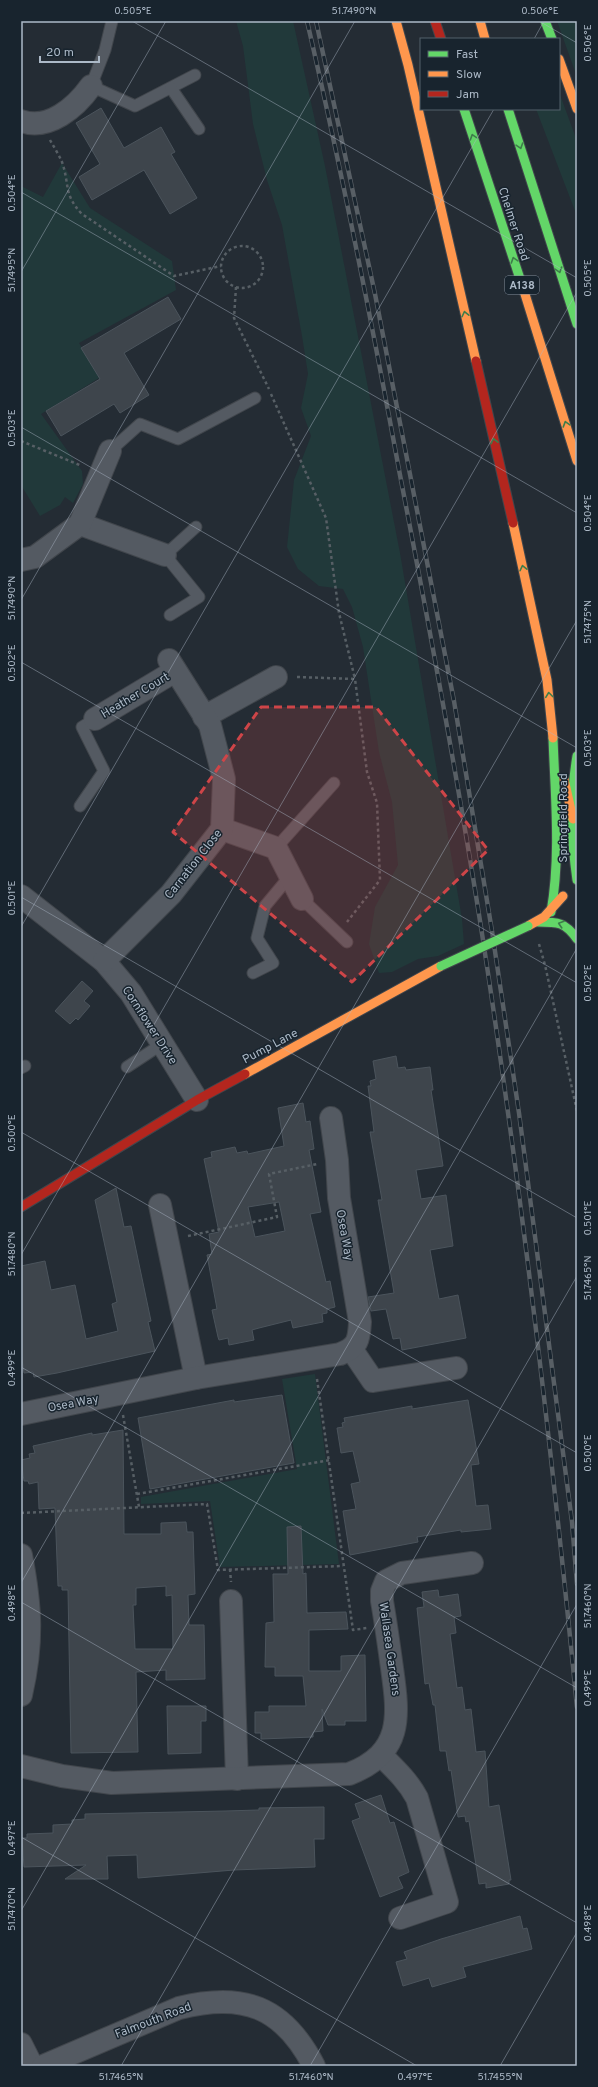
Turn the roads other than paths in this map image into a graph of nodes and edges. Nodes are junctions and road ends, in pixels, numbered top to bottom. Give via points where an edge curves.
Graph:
1 (112, 21) edge
2 (396, 21) edge
3 (435, 21) edge
4 (480, 21) edge
5 (545, 21) edge
6 (441, 38) edge
7 (485, 38) edge
8 (552, 38) edge
9 (560, 63) edge
10 (194, 75) dead end
11 (91, 86) junction
12 (170, 88) junction
13 (577, 109) edge
14 (464, 110) edge
15 (508, 110) edge
16 (31, 122) edge
17 (199, 129) dead end
18 (577, 324) edge
19 (255, 398) dead end
20 (110, 451) joint
21 (577, 461) edge
22 (80, 524) junction
23 (196, 527) dead end
24 (165, 555) junction
25 (21, 560) edge
26 (170, 615) dead end
27 (172, 666) joint
28 (276, 677) road end
29 (204, 717) junction
30 (95, 719) joint
31 (553, 734) junction
32 (577, 756) edge
33 (334, 783) dead end
34 (80, 806) dead end
35 (573, 819) junction
36 (222, 829) junction
37 (276, 848) junction
38 (574, 866) junction
39 (290, 876) junction
40 (577, 880) edge
41 (302, 899) joint
42 (24, 906) edge
43 (551, 912) junction
44 (533, 924) junction
45 (577, 939) edge
46 (347, 942) dead end
47 (104, 961) junction
48 (253, 973) dead end
49 (162, 1044) junction
50 (127, 1067) dead end
51 (197, 1100) junction
52 (331, 1118) dead end
53 (160, 1205) dead end
54 (21, 1207) edge
55 (352, 1350) junction
56 (456, 1368) dead end
57 (196, 1378) junction
58 (21, 1414) edge
59 (21, 1555) edge
60 (472, 1563) dead end
61 (231, 1601) dead end
62 (22, 1683) edge
63 (381, 1756) junction
64 (21, 1766) edge
65 (236, 1779) junction
66 (400, 1918) dead end
67 (21, 2044) edge
68 (32, 2066) edge
69 (43, 2066) edge
70 (314, 2066) edge

1 - 11 lane via 105,50
31 -> 2 main road via 547,680 537,627
3 - 6 main road
4 - 7 main road
5 - 8 main road
9 - 13 main road
10 - 12 lane
11 - 12 lane via 135,106
11 - 16 street via 82,99 54,119
12 - 17 lane
21 -> 14 main road, Chelmer Road / A138
15 -> 18 main road
19 - 20 lane via 178,439 140,424
20 - 22 street
22 - 24 street
22 - 25 street via 35,557
23 - 24 lane
24 - 26 lane via 199,598
27 - 29 street, Carnation Close
27 - 30 street, Heather Court
28 - 29 street
29 - 36 street, Carnation Close via 210,725 224,779
30 - 34 lane via 82,727 104,771
31 - 35 main road
31 - 43 main road via 556,854
32 - 35 main road, Springfield Road via 574,768
33 - 37 lane
35 - 38 main road, Springfield Road
36 - 37 street
36 - 47 street, Carnation Close via 171,894
37 - 39 street
38 - 40 main road, Springfield Road
38 - 43 main road, Pump Lane via 564,894
39 - 41 street
39 - 48 lane via 265,906 257,938 273,963
41 - 46 lane
42 - 47 street, Cornflower Drive
43 - 44 main road, Pump Lane
45 -> 44 main road, Pump Lane via 567,926 557,922
44 - 51 main road, Pump Lane, bridge via 441,966
47 - 49 street, Cornflower Drive via 131,993
49 - 50 lane
49 - 51 street, Cornflower Drive
51 - 54 main road, Pump Lane
52 - 55 street, Osea Way via 339,1198 360,1322 359,1337
53 - 57 street
55 - 56 street via 373,1381
55 - 57 street, Osea Way
57 - 58 street, Osea Way
59 - 62 street via 30,1619 30,1651
60 - 63 street, Wallasea Gardens via 402,1573 386,1581 382,1591 397,1703 397,1722
61 - 65 street
63 - 65 street, Wallasea Gardens via 366,1767 349,1774
63 - 66 street via 406,1780 417,1798 447,1902
64 - 65 street, Wallasea Gardens via 62,1776 112,1783
67 - 68 street
69 - 70 street, Falmouth Road via 179,2008 202,2002 227,2001 254,2006 274,2016 292,2031

